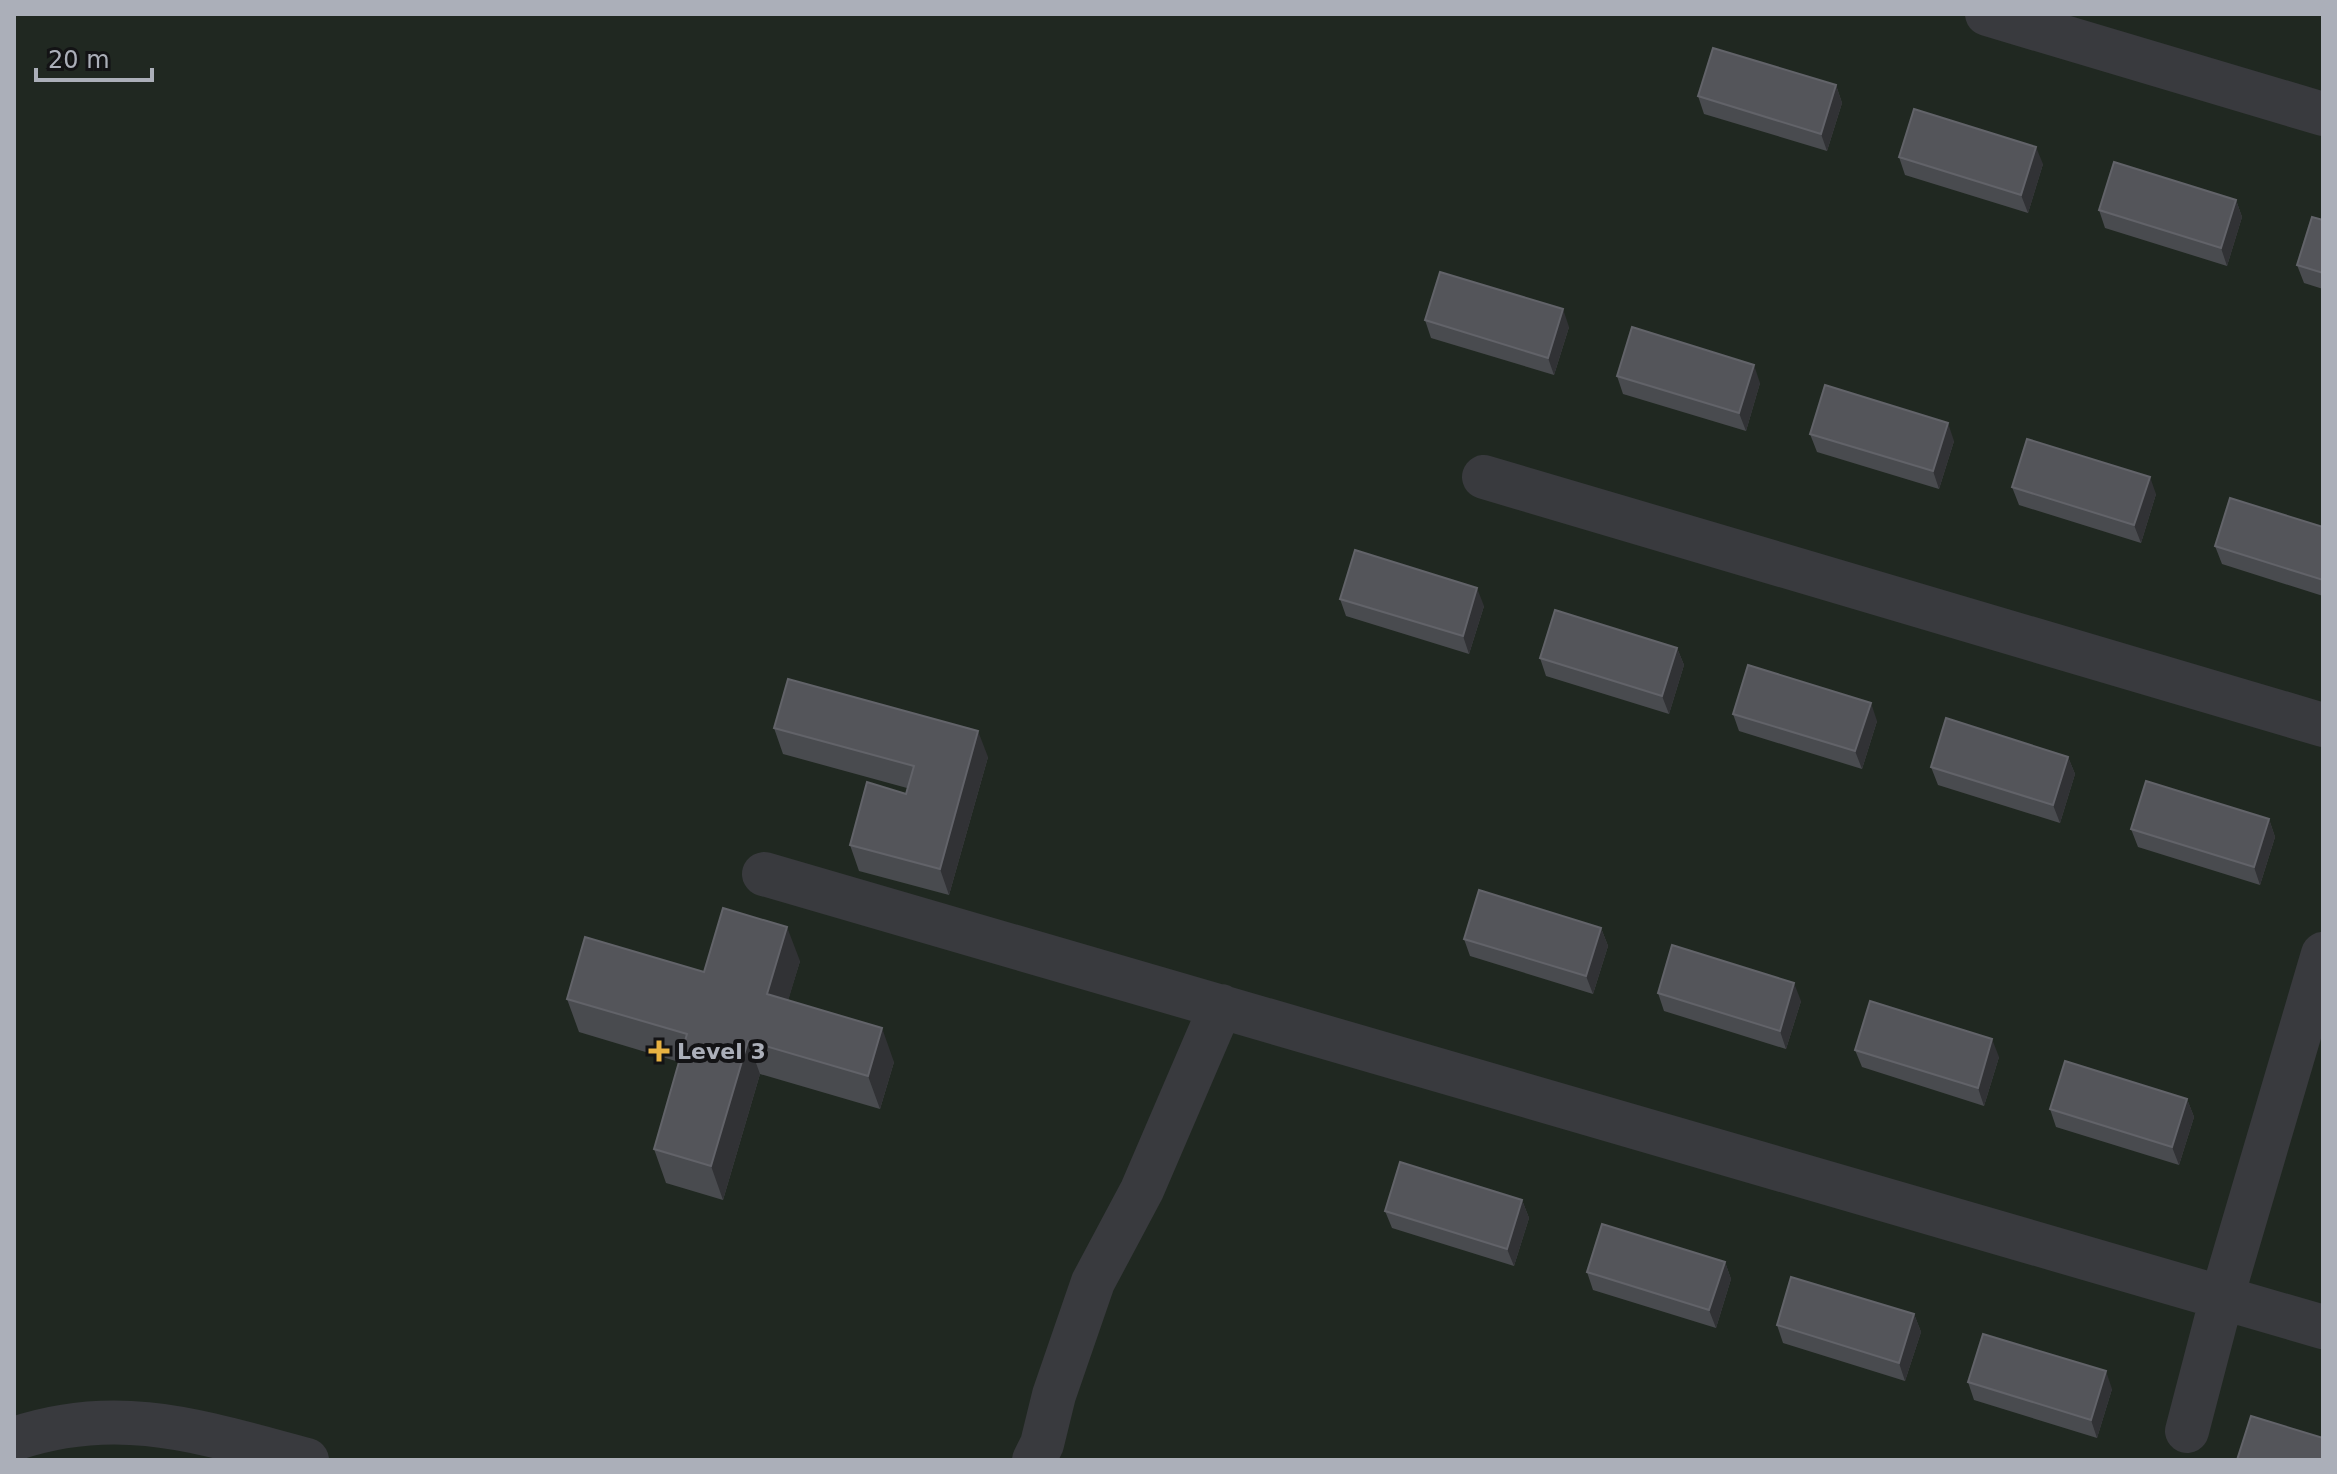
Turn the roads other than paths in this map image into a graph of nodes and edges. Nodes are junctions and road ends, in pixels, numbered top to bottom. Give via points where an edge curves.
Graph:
1 (1987, 14) edge
2 (2323, 114) edge
3 (1484, 477) dead end
4 (2323, 725) edge
5 (764, 874) dead end
6 (2323, 954) edge
7 (1221, 1006) junction
8 (2222, 1297) junction
9 (2323, 1327) edge
10 (2187, 1431) dead end
11 (14, 1439) edge
12 (307, 1460) edge
13 (1034, 1460) edge

1 - 2 street
3 - 4 street
5 - 7 street
6 - 8 street
7 - 8 street
7 - 13 street via 1142,1190 1093,1282
8 - 9 street
8 - 10 street
11 - 12 street via 112,1421 155,1423

